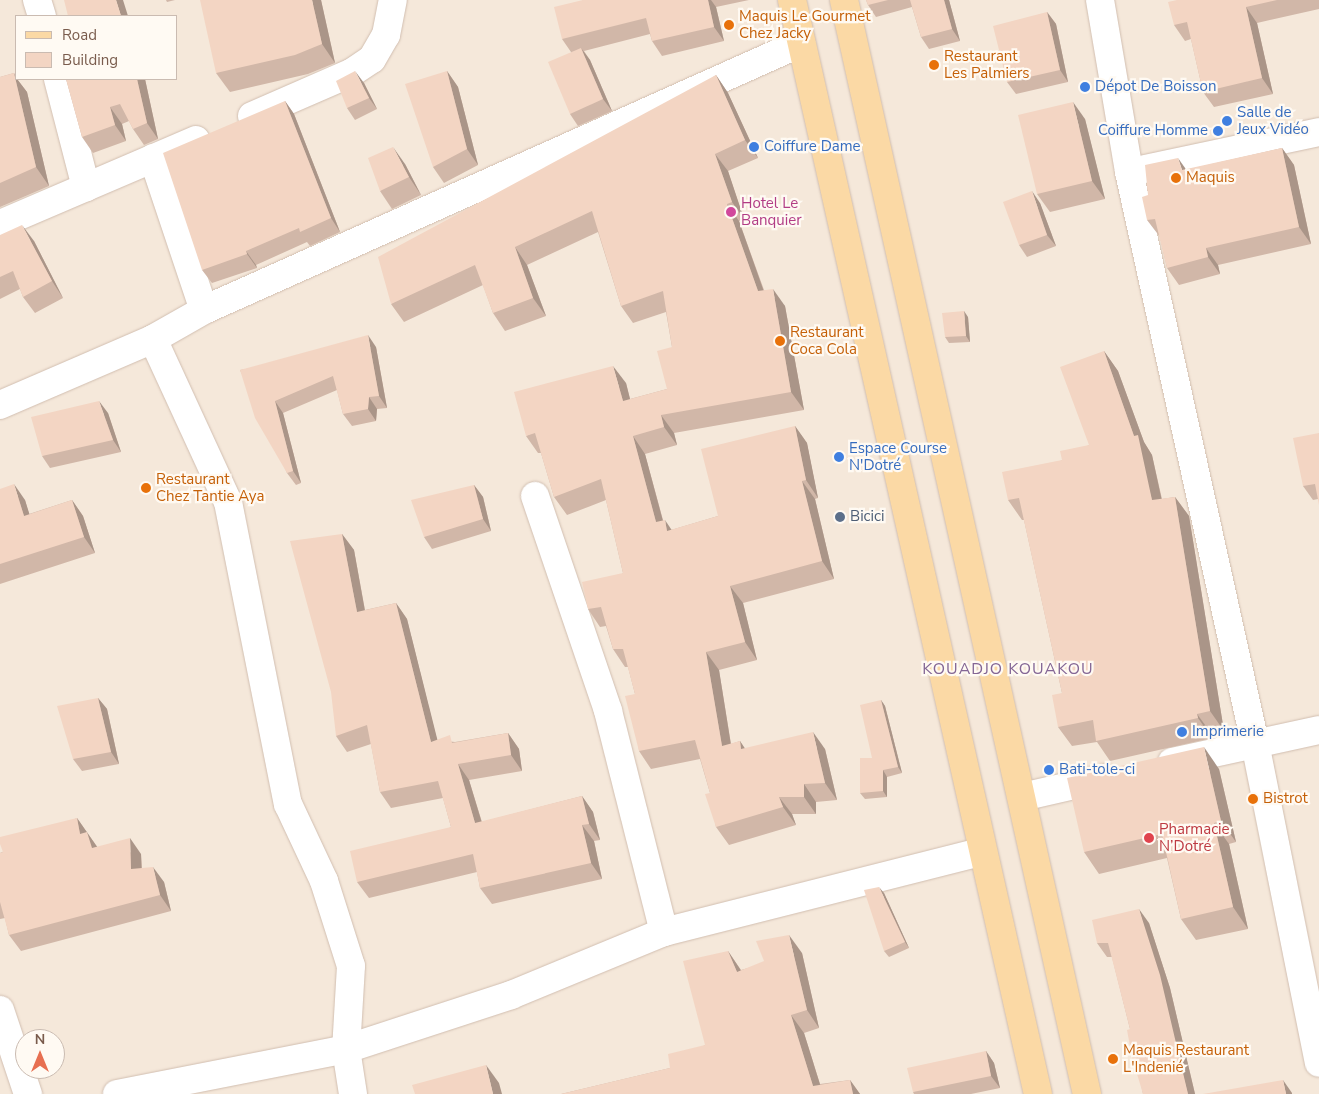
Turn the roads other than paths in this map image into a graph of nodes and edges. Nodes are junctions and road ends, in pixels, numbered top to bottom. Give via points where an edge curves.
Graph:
1 (38, 0) edge
2 (393, 0) edge
3 (792, 0) edge
4 (844, 0) edge
5 (1100, 0) edge
6 (42, 15) edge
7 (801, 43) junction
8 (58, 80) edge
9 (1319, 132) edge
10 (153, 158) junction
11 (1129, 172) junction
12 (86, 187) junction
13 (0, 224) edge
14 (204, 310) junction
15 (153, 339) junction
16 (0, 405) edge
17 (535, 496) dead end
18 (1319, 730) edge
19 (1255, 743) junction
20 (1022, 798) junction
21 (981, 852) junction
22 (664, 932) junction
23 (0, 1010) edge
24 (346, 1049) junction
25 (1319, 1063) edge
26 (28, 1094) edge
27 (117, 1094) edge
28 (353, 1094) edge
29 (1038, 1094) edge
30 (1087, 1094) edge

1 - 6 street
2 - 10 street via 386,35 372,59 351,72
3 - 7 main road
4 - 20 main road
5 - 11 street
7 - 14 street
7 - 21 main road
8 - 12 street
9 - 11 street
10 - 12 street
10 - 14 street
11 - 19 street
12 - 13 street
14 - 15 street
15 - 16 street
15 - 24 street via 228,502 288,804 324,881 351,966
17 - 22 street via 608,711
18 - 19 street
19 - 20 street
19 - 25 street
20 - 30 main road
21 - 22 street
21 - 29 main road
22 - 24 street via 511,995
23 - 26 street
24 - 27 street
24 - 28 street

